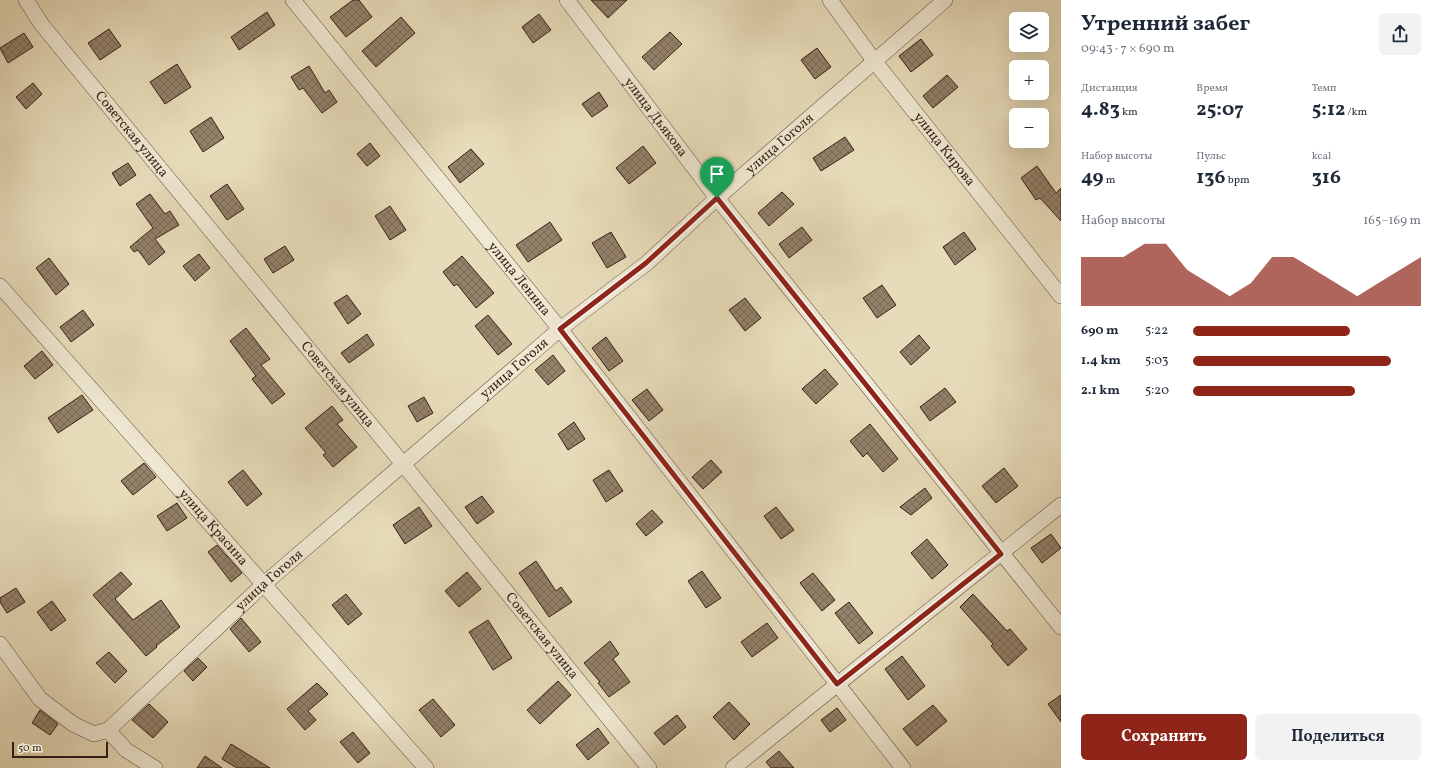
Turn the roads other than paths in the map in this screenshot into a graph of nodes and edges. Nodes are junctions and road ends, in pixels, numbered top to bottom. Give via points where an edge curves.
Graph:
1 (26, 0) edge
2 (293, 0) edge
3 (567, 0) edge
4 (830, 0) edge
5 (945, 0) edge
6 (875, 62) junction
7 (717, 198) junction
8 (0, 286) edge
9 (1061, 296) edge
10 (560, 329) junction
11 (404, 464) junction
12 (1061, 504) edge
13 (1001, 554) junction
14 (264, 584) junction
15 (1061, 628) edge
16 (0, 644) edge
17 (837, 684) junction
18 (108, 730) junction
19 (155, 768) edge
20 (426, 768) edge
21 (649, 768) edge
22 (733, 768) edge
23 (903, 768) edge

1 - 11 street, Советская улица via 42,25
2 - 10 street, улица Ленина
3 - 7 street, улица Дьякова
4 - 6 street, улица Кирова
5 - 6 street, улица Гоголя
6 - 7 street, улица Гоголя
6 - 9 street, улица Кирова
7 - 10 street, улица Гоголя via 646,263
7 - 13 street, улица Дьякова
8 - 14 street, улица Красина
10 - 11 street, улица Гоголя
10 - 17 street, улица Ленина
11 - 14 street, улица Гоголя
11 - 21 street, Советская улица
12 - 13 street
13 - 15 street, улица Дьякова
13 - 17 street
14 - 18 street, улица Гоголя
14 - 20 street, улица Красина
16 - 18 street via 40,699 73,724 94,734
17 - 22 street
17 - 23 street, улица Ленина
18 - 19 street via 126,750

